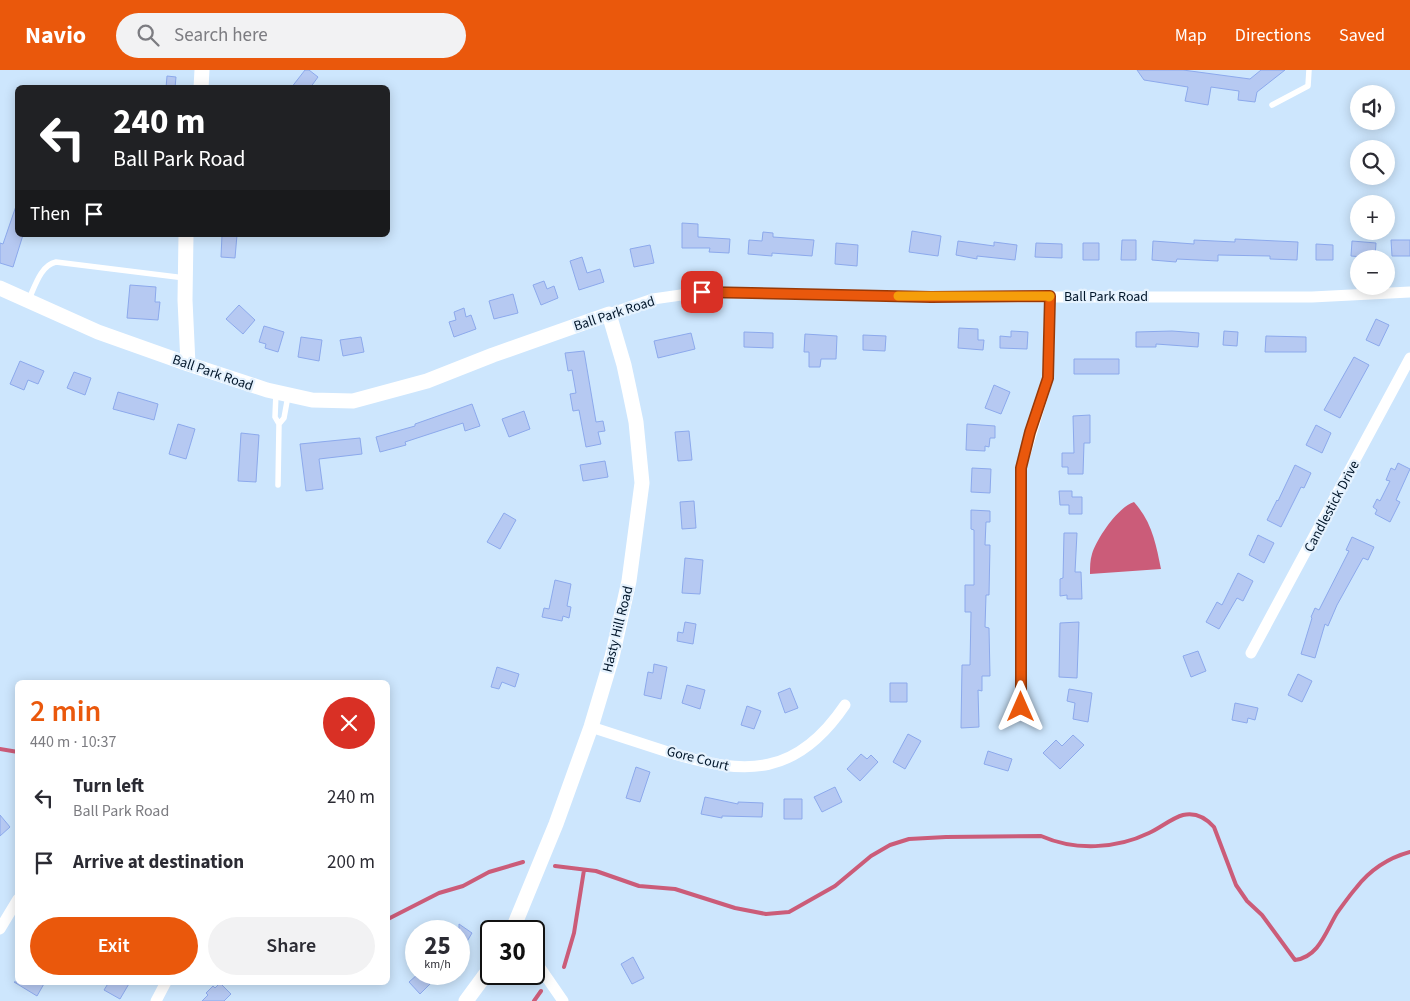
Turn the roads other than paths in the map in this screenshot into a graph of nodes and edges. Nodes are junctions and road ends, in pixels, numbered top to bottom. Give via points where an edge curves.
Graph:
1 (202, 70) edge
2 (1309, 70) edge
3 (201, 85) edge
4 (1272, 105) dead end
5 (186, 237) edge
6 (185, 278) junction
7 (0, 288) edge
8 (1410, 292) edge
9 (1050, 296) junction
10 (28, 301) junction
11 (609, 314) junction
12 (1410, 358) edge
13 (188, 364) junction
14 (282, 393) junction
15 (279, 424) junction
16 (278, 485) dead end
17 (1251, 653) dead end
18 (845, 705) dead end
19 (1021, 707) dead end
20 (591, 727) junction
21 (15, 904) edge
22 (517, 920) edge
23 (0, 930) edge
24 (545, 974) edge
25 (480, 982) edge
26 (164, 985) edge
27 (156, 1001) edge
28 (466, 1001) edge
29 (564, 1001) edge

1 - 3 street
2 - 4 lane via 1308,86
5 - 6 street
6 - 10 lane via 56,262 50,263 43,271
6 - 13 street
7 - 10 street, Ball Park Road
8 - 9 street, Ball Park Road via 1312,297
9 - 11 street, Ball Park Road via 702,292 653,299
9 - 19 street via 1048,378 1021,468
10 - 13 street, Ball Park Road via 98,332
11 - 14 street, Ball Park Road via 427,381 354,401 312,400
11 - 20 street, Hasty Hill Road via 636,422 642,483 630,580
12 - 17 street, Candlestick Drive
13 - 14 street, Ball Park Road
14 - 15 lane via 284,418
14 - 15 lane via 275,417
15 - 16 lane
18 - 20 street, Gore Court via 831,726 790,758 767,766 744,768 692,759
20 - 22 street, Hasty Hill Road
21 - 23 street
24 - 29 street
25 - 28 street
26 - 27 street

